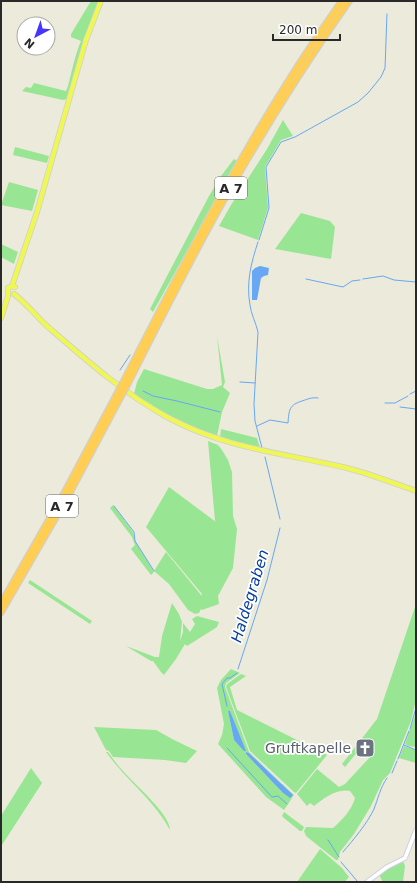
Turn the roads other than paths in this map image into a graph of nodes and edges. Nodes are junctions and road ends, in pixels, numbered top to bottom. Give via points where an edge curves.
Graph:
1 (101, 1) edge
2 (342, 1) edge
3 (349, 1) edge
4 (13, 291) junction
5 (1, 318) edge
6 (126, 382) junction
7 (118, 397) junction
8 (416, 491) edge
9 (1, 604) edge
10 (1, 612) edge
11 (416, 830) edge
12 (367, 882) edge

1 - 4 main road via 84,47
2 - 6 highway, A 7 via 249,148 174,283
3 - 6 highway, A 7 via 253,150
4 - 5 main road
4 - 8 main road via 57,334 113,381 168,418 220,440 269,453 347,468
6 - 7 highway, A 7, bridge
7 - 9 highway, A 7
7 - 10 highway, A 7 via 68,496
11 - 12 street via 405,858 387,867

